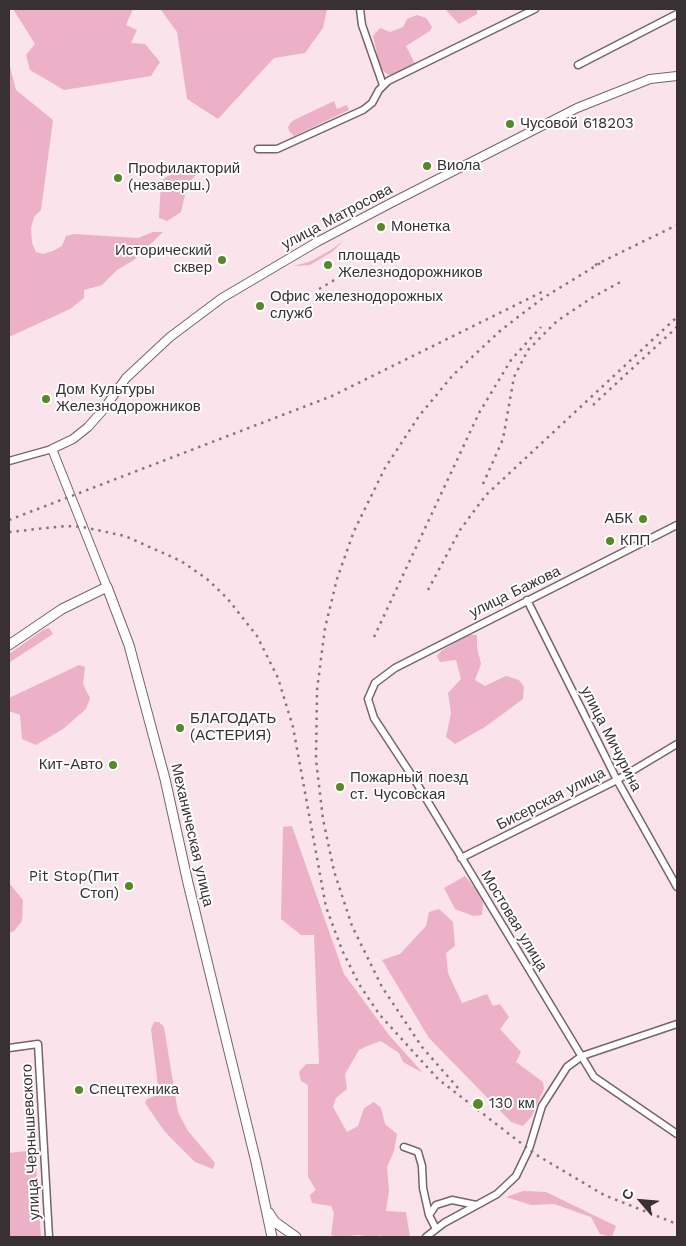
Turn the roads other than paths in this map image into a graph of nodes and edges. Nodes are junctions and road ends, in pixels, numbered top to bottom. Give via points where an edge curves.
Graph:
1 (360, 9) edge
2 (535, 9) edge
3 (677, 14) edge
4 (578, 65) dead end
5 (677, 76) edge
6 (383, 84) junction
7 (258, 149) dead end
8 (52, 449) junction
9 (9, 461) edge
10 (677, 525) edge
11 (107, 587) junction
12 (527, 600) junction
13 (9, 645) edge
14 (371, 690) joint
15 (677, 744) edge
16 (617, 780) junction
17 (461, 858) junction
18 (677, 887) edge
19 (677, 1024) edge
20 (9, 1048) edge
21 (582, 1056) junction
22 (677, 1134) edge
23 (404, 1147) dead end
24 (476, 1205) junction
25 (266, 1210) junction
26 (429, 1215) junction
27 (436, 1229) junction
28 (49, 1237) edge
29 (272, 1237) edge
30 (296, 1237) edge
31 (426, 1237) edge

1 - 6 street via 362,25
2 - 6 street
3 - 4 street
5 - 8 street, улица Матросова via 650,79 576,108 326,237 222,298 142,363 81,433
6 - 7 street via 372,103 363,110 277,149
8 - 9 street
8 - 11 street, Механическая улица
10 - 12 street, улица Бажова
11 - 13 main road via 62,609
11 - 25 main road, Механическая улица via 129,645 164,772
12 - 14 street, улица Бажова via 395,668 380,678
12 - 16 street, улица Мичурина
14 - 17 street, Мостовая улица via 369,704 374,718
15 - 16 street, Бисерская улица
16 - 17 street, Бисерская улица
16 - 18 street, улица Мичурина
17 - 21 street, Мостовая улица
19 - 21 street
20 - 28 street, улица Чернышевского via 38,1044
21 - 22 street, Мостовая улица via 594,1077
21 - 24 street via 567,1067 542,1106 529,1149 516,1176 497,1194
23 - 26 street via 418,1152
24 - 26 street via 452,1200 436,1205
24 - 27 street
25 - 29 main road, Механическая улица
25 - 30 main road via 275,1222
26 - 27 street
27 - 31 street

